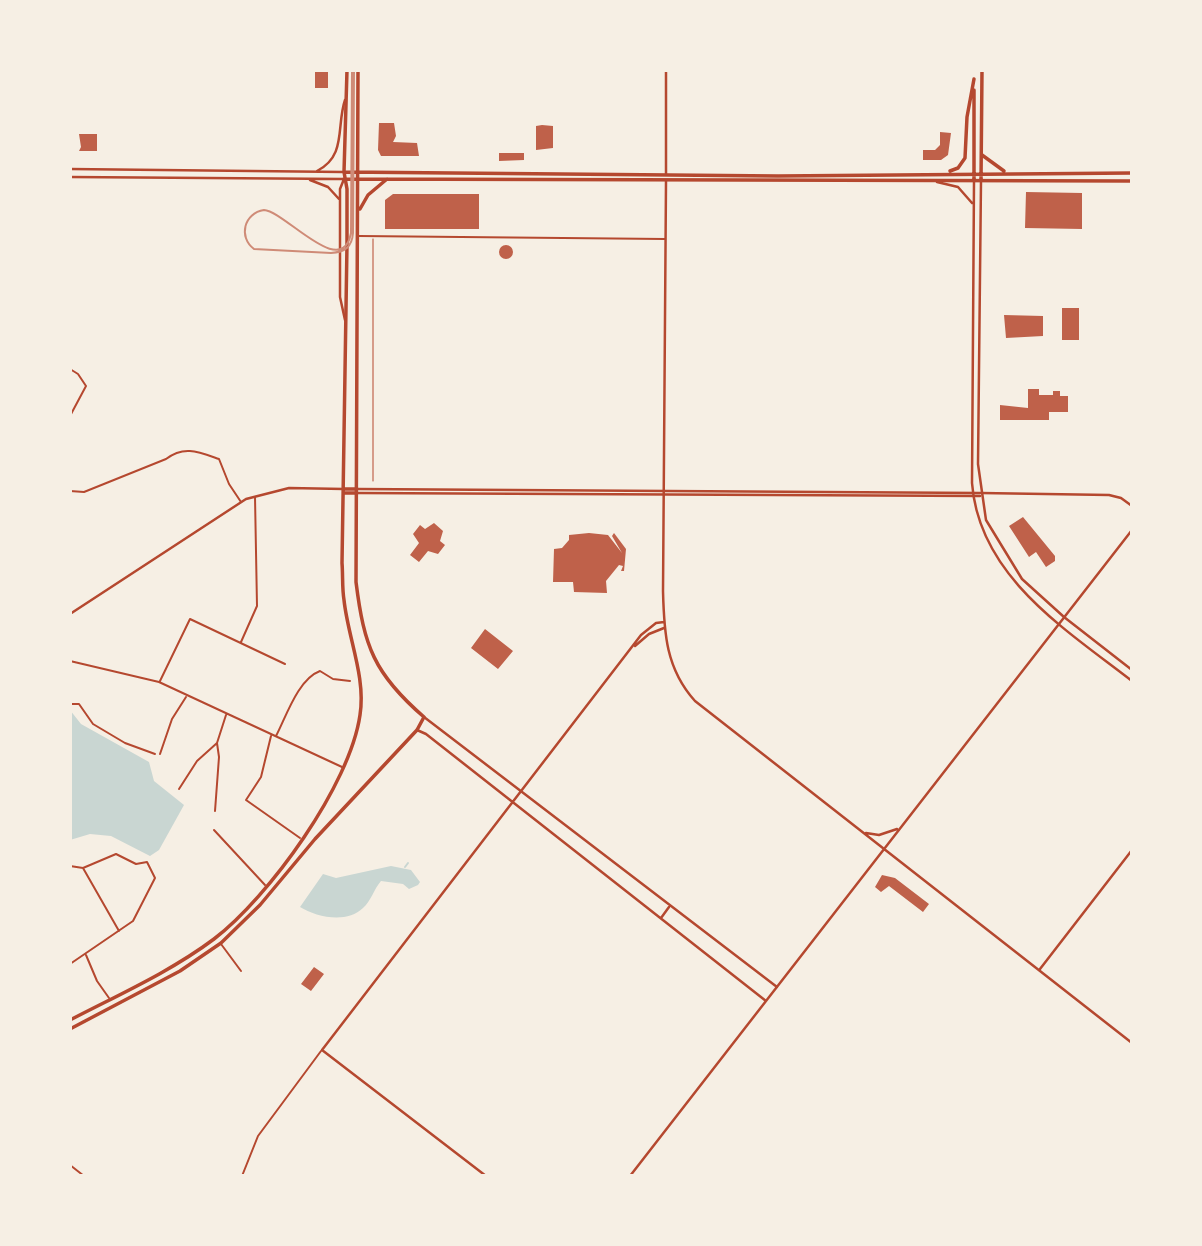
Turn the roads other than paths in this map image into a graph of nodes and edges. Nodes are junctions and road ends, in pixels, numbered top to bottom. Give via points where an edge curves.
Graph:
1 (347, 70) edge
2 (358, 70) edge
3 (666, 70) edge
4 (974, 70) edge
5 (982, 70) edge
6 (974, 79) junction
7 (346, 96) junction
8 (981, 153) junction
9 (70, 170) edge
10 (191, 171) junction
11 (314, 172) junction
12 (344, 172) junction
13 (359, 172) junction
14 (1007, 172) junction
15 (974, 173) junction
16 (981, 173) junction
17 (1132, 173) edge
18 (510, 174) junction
19 (666, 174) junction
20 (937, 174) junction
21 (70, 177) edge
22 (192, 177) junction
23 (344, 178) junction
24 (307, 179) junction
25 (359, 179) junction
26 (387, 179) junction
27 (510, 180) junction
28 (666, 181) junction
29 (974, 181) junction
30 (981, 181) junction
31 (1132, 181) edge
32 (937, 182) junction
33 (340, 205) junction
34 (974, 206) junction
35 (358, 214) junction
36 (358, 236) junction
37 (373, 237) junction
38 (666, 239) junction
39 (345, 321) junction
40 (346, 340) junction
41 (358, 340) junction
42 (70, 369) edge
43 (70, 416) edge
44 (973, 443) junction
45 (978, 443) junction
46 (373, 481) dead end
47 (70, 491) edge
48 (344, 491) junction
49 (357, 491) junction
50 (665, 494) junction
51 (980, 494) junction
52 (973, 495) junction
53 (255, 496) junction
54 (240, 502) junction
55 (1132, 506) edge
56 (1132, 530) edge
57 (70, 614) edge
58 (1064, 617) junction
59 (664, 622) junction
60 (1059, 624) junction
61 (664, 628) junction
62 (241, 643) junction
63 (635, 646) junction
64 (70, 661) edge
65 (285, 664) dead end
66 (1132, 670) edge
67 (350, 681) dead end
68 (1132, 681) edge
69 (159, 682) junction
70 (187, 696) junction
71 (70, 704) edge
72 (227, 715) junction
73 (424, 717) junction
74 (416, 730) junction
75 (271, 736) junction
76 (275, 737) junction
77 (217, 743) junction
78 (155, 754) dead end
79 (160, 754) dead end
80 (344, 768) junction
81 (179, 789) dead end
82 (522, 792) junction
83 (513, 803) junction
84 (215, 811) dead end
85 (900, 827) junction
86 (214, 830) dead end
87 (864, 833) junction
88 (301, 839) junction
89 (884, 849) junction
90 (1132, 850) edge
91 (70, 866) edge
92 (83, 868) junction
93 (265, 886) junction
94 (669, 907) junction
95 (660, 918) junction
96 (120, 932) junction
97 (220, 943) junction
98 (85, 954) junction
99 (70, 964) edge
100 (1039, 970) junction
101 (241, 971) dead end
102 (777, 987) junction
103 (110, 999) junction
104 (766, 1001) junction
105 (70, 1020) edge
106 (70, 1029) edge
107 (1132, 1043) edge
108 (322, 1050) junction
109 (70, 1165) edge
110 (84, 1176) edge
111 (242, 1176) edge
112 (486, 1176) edge
113 (629, 1176) edge

1 - 7 main road
2 - 13 main road
3 - 19 street
4 - 6 main road
5 - 8 main road
6 - 15 main road
6 - 20 main road via 965,158 954,170
7 - 11 street via 338,150 325,167
7 - 12 main road
8 - 14 main road
8 - 16 main road
9 - 10 street
10 - 11 street
10 - 22 street
11 - 12 street
12 - 13 main road
12 - 23 main road
13 - 18 main road
13 - 25 main road
14 - 16 main road
14 - 17 main road
15 - 16 main road
15 - 20 main road
15 - 29 main road
16 - 30 main road
18 - 19 main road
18 - 27 main road
19 - 20 main road
19 - 28 main road
21 - 22 street
22 - 24 street
23 - 24 street
23 - 25 main road
23 - 33 street
23 - 39 main road
24 - 33 street via 334,192
25 - 26 main road
25 - 35 main road
26 - 27 main road
26 - 35 main road via 368,195
27 - 28 main road
28 - 32 main road
28 - 38 street
29 - 30 main road
29 - 32 main road
29 - 34 street
30 - 31 main road
30 - 45 street
32 - 34 street via 963,191
33 - 39 street via 340,297
34 - 44 street
35 - 36 main road
36 - 37 street
36 - 41 main road
37 - 38 street
37 - 46 street
38 - 50 street
39 - 40 main road
40 - 41 main road
40 - 48 main road
41 - 49 main road
42 - 43 street via 86,386
44 - 45 street
44 - 52 street
45 - 51 street
47 - 54 street via 85,492 175,452 193,450 219,459
48 - 49 main road
48 - 49 main road
48 - 53 street via 289,488
48 - 80 main road via 344,599 362,698
49 - 50 street
49 - 73 main road via 356,582 366,637 391,687
50 - 52 street
50 - 59 street
51 - 52 street
51 - 55 street via 1109,495
51 - 58 street via 990,530 1011,564
52 - 60 street via 995,554 1021,589
53 - 54 street
53 - 62 street via 257,606
54 - 57 street
56 - 58 street
58 - 60 street
58 - 66 street
59 - 61 street
59 - 63 street via 646,630
60 - 68 street
60 - 85 street
61 - 63 street
61 - 87 street via 674,669 695,701
62 - 65 street
62 - 69 street via 190,619
63 - 82 street
64 - 69 street
67 - 76 street via 313,673
69 - 70 street
70 - 72 street
70 - 79 street via 172,719
71 - 78 street via 79,704 93,724 125,743
72 - 75 street
72 - 77 street
73 - 74 main road
73 - 82 street
74 - 83 street
74 - 97 main road via 260,905
75 - 76 street
75 - 88 street via 261,777 246,800
76 - 80 street
77 - 81 street via 197,761
77 - 84 street
80 - 88 main road
82 - 83 street
82 - 94 street
83 - 95 street
83 - 108 street
85 - 87 street via 887,833
85 - 89 street
86 - 93 street
87 - 89 street
88 - 93 main road
89 - 100 street
89 - 102 street
90 - 100 street
91 - 92 street
92 - 96 street
92 - 96 street via 116,854 136,864 147,862 155,878 141,911
93 - 103 main road via 214,939
94 - 95 street
94 - 102 street
95 - 104 street
96 - 98 street
97 - 101 street
97 - 106 main road via 180,971
98 - 99 street
98 - 103 street
100 - 107 street
102 - 104 street
103 - 105 main road
104 - 113 street
108 - 111 street via 258,1136
108 - 112 street
109 - 110 street

